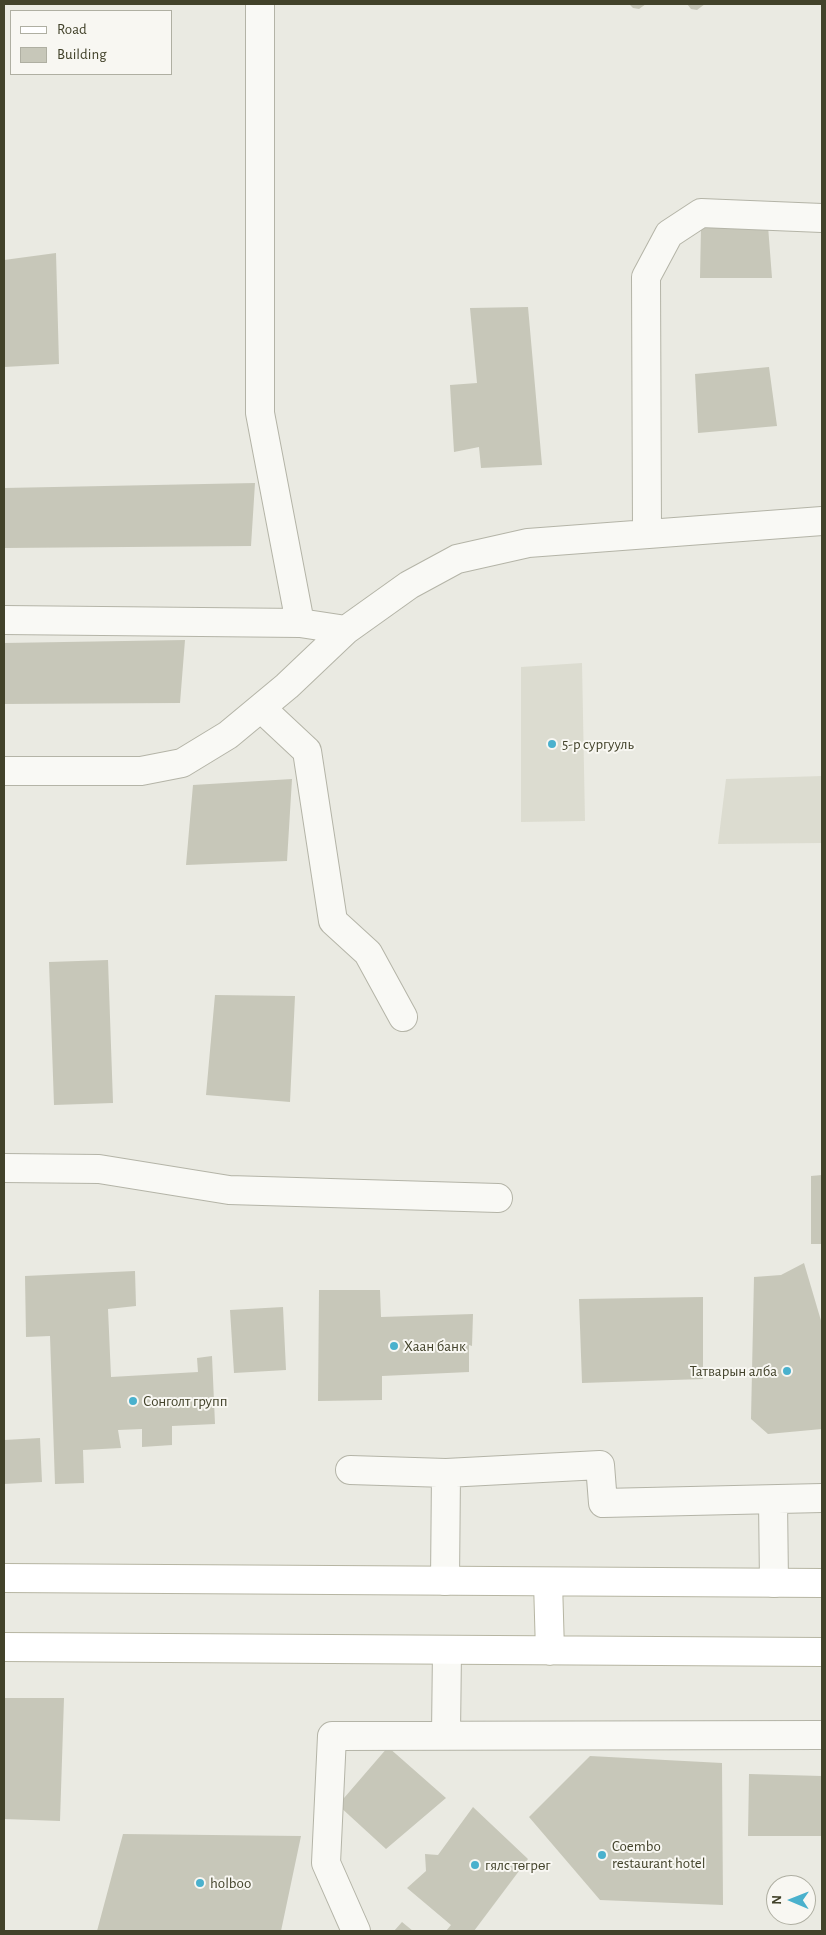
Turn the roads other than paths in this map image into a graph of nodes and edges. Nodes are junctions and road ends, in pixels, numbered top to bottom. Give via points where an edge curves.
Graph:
1 (260, 4) edge
2 (822, 218) edge
3 (822, 521) edge
4 (647, 534) junction
5 (4, 620) edge
6 (300, 623) junction
7 (346, 630) junction
8 (261, 708) junction
9 (4, 771) edge
10 (403, 1017) dead end
11 (4, 1168) edge
12 (498, 1198) dead end
13 (350, 1470) dead end
14 (446, 1473) junction
15 (822, 1498) edge
16 (773, 1500) junction
17 (4, 1578) edge
18 (445, 1581) junction
19 (548, 1582) junction
20 (774, 1583) junction
21 (822, 1584) edge
22 (4, 1647) edge
23 (447, 1650) junction
24 (550, 1650) junction
25 (822, 1652) edge
26 (446, 1734) junction
27 (822, 1735) edge
28 (356, 1931) edge

1 - 6 street via 260,413
2 - 4 street via 701,213 669,234 646,277
3 - 4 street
4 - 7 street via 528,543 457,559 409,585
5 - 6 street
6 - 7 street
7 - 8 street
8 - 9 street via 228,735 182,763 141,771
8 - 10 street via 307,751 333,921 368,952
11 - 12 street via 99,1168 229,1190
13 - 14 street
14 - 16 street via 600,1465 603,1503
14 - 18 street
15 - 16 street
16 - 20 street
17 - 18 main road
18 - 19 main road
19 - 20 main road
19 - 24 main road
20 - 21 main road
22 - 23 main road
23 - 24 main road
23 - 26 street
24 - 25 main road
26 - 27 street
26 - 28 street via 332,1736 326,1863

